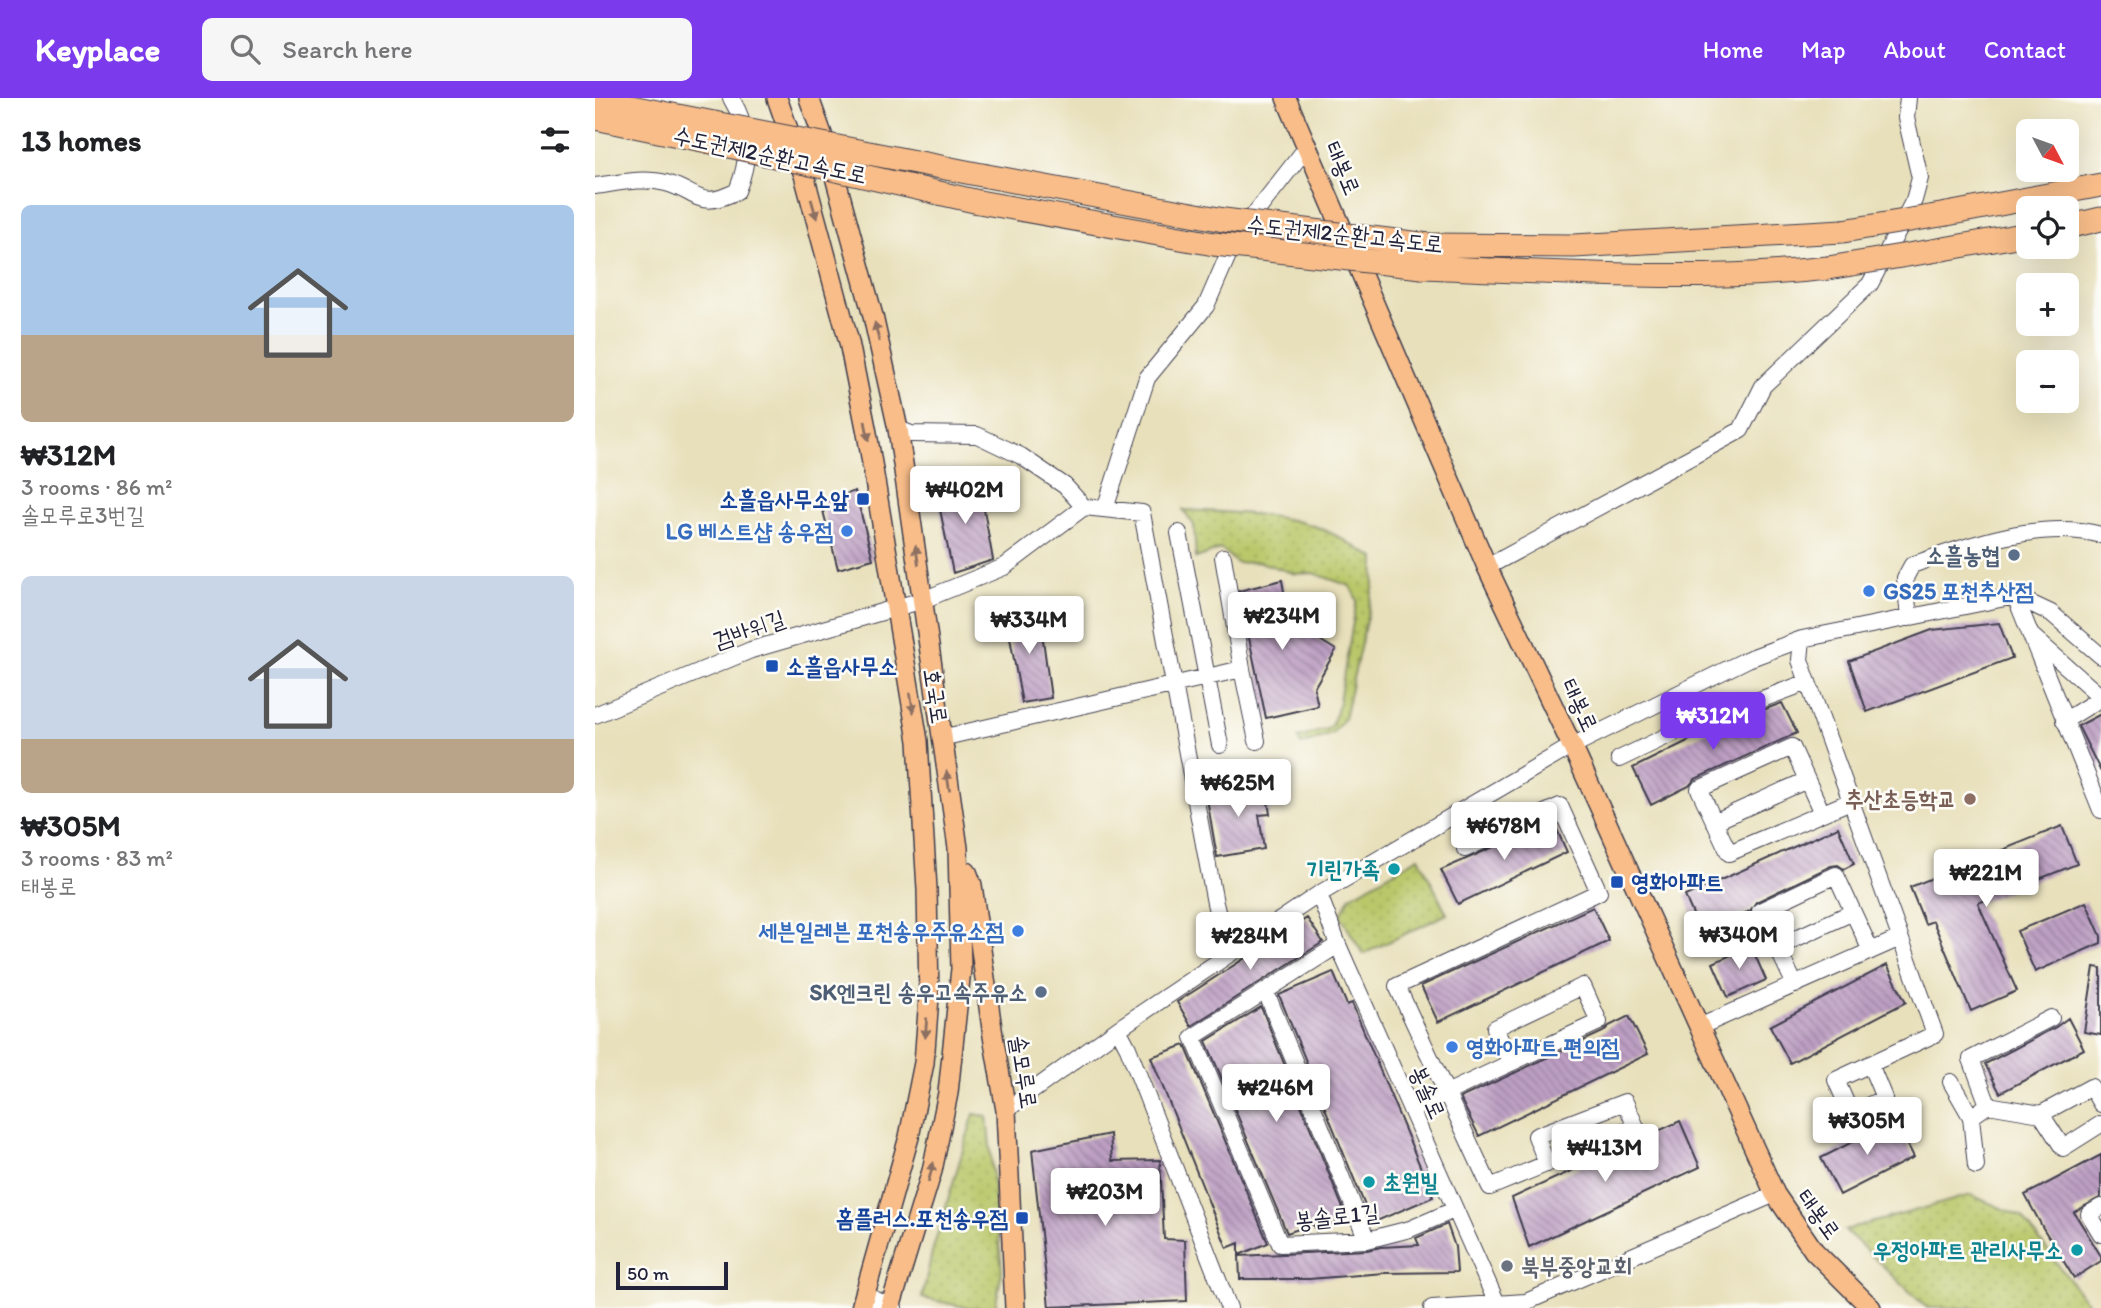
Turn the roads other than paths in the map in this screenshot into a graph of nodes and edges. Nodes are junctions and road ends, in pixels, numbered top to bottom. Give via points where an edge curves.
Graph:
1 (661, 98) edge
2 (731, 98) edge
3 (777, 98) edge
4 (809, 98) edge
5 (1286, 98) edge
6 (1908, 98) edge
7 (595, 100) edge
8 (595, 118) edge
9 (711, 125) junction
10 (1307, 147) junction
11 (2101, 185) edge
12 (595, 186) edge
13 (2101, 219) edge
14 (2079, 224) edge
15 (2016, 236) edge
16 (1426, 256) junction
17 (898, 429) junction
18 (1084, 508) junction
19 (1105, 509) junction
20 (1179, 533) dead end
21 (2101, 535) edge
22 (1223, 557) dead end
23 (1487, 567) junction
24 (2015, 596) junction
25 (923, 600) junction
26 (897, 607) junction
27 (1909, 618) junction
28 (2030, 634) junction
29 (1802, 639) junction
30 (2101, 656) edge
31 (1242, 669) junction
32 (1206, 677) junction
33 (1808, 682) junction
34 (1173, 684) junction
35 (2101, 698) edge
36 (595, 715) edge
37 (2064, 720) junction
38 (941, 738) junction
39 (1258, 741) dead end
40 (1220, 746) dead end
41 (1573, 746) junction
42 (1619, 760) dead end
43 (1807, 780) junction
44 (2097, 788) edge
45 (1851, 801) junction
46 (2101, 810) edge
47 (1822, 813) junction
48 (1714, 822) junction
49 (958, 848) junction
50 (1465, 849) dead end
51 (1319, 894) junction
52 (1853, 912) junction
53 (1900, 938) junction
54 (1338, 945) junction
55 (1777, 947) junction
56 (1871, 951) junction
57 (1227, 953) junction
58 (1795, 985) junction
59 (1266, 992) junction
60 (2051, 1018) dead end
61 (1699, 1027) junction
62 (1118, 1029) junction
63 (1511, 1063) junction
64 (1870, 1064) dead end
65 (1951, 1082) dead end
66 (1446, 1093) junction
67 (2101, 1104) edge
68 (1988, 1105) junction
69 (1006, 1110) junction
70 (1411, 1110) junction
71 (2041, 1114) junction
72 (1971, 1117) junction
73 (2101, 1124) edge
74 (1548, 1164) junction
75 (1976, 1166) dead end
76 (1775, 1194) junction
77 (2101, 1207) edge
78 (1454, 1210) junction
79 (886, 1219) junction
80 (915, 1227) junction
81 (2101, 1234) edge
82 (1367, 1240) junction
83 (862, 1301) edge
84 (1498, 1306) edge
85 (891, 1307) edge
86 (1015, 1308) edge
87 (1229, 1308) edge
88 (1432, 1308) edge
89 (1871, 1308) edge

1 - 9 highway
2 - 12 street via 739,110 747,144 746,169 737,191 719,201 697,198 667,183 635,180
3 -> 26 main road, 호국로 via 804,175 849,342
17 -> 4 main road, 호국로 via 873,316
5 - 10 main road, 태봉로
6 - 23 street via 1906,118 1920,178 1914,200 1870,284 1763,386 1741,430
7 - 9 highway, 수도권제2순환고속도로
8 - 9 highway, 수도권제2순환고속도로
9 - 16 highway, 수도권제2순환고속도로, bridge
9 - 16 highway, 수도권제2순환고속도로, bridge via 979,202 1214,244
10 - 19 street via 1235,239 1206,306 1147,378
10 - 23 main road, 태봉로
11 - 16 highway, 수도권제2순환고속도로, bridge via 1843,231
13 - 14 highway
15 - 16 highway, 수도권제2순환고속도로, bridge via 1828,268 1705,275 1586,274
17 - 18 street via 911,434 977,435 1021,456 1065,486
25 -> 17 main road, 호국로
18 - 19 street
18 - 25 street, 검바위길 via 1004,567
19 - 34 street via 1142,513
20 - 32 street
21 - 27 street via 2083,530 2027,532 1912,565 1905,578
22 - 31 street
23 - 41 main road, 태봉로
24 - 27 street
24 - 28 street
24 - 30 street via 2051,613
25 - 26 street, 검바위길
25 - 38 main road, 호국로
26 - 36 street, 검바위길 via 751,650
26 -> 79 main road, 호국로 via 918,741 929,997 918,1098
27 - 29 street
28 - 35 street
28 - 37 street
29 - 33 street via 1800,660
29 - 41 street via 1748,659
31 - 32 street
31 - 39 street
32 - 34 street
32 - 40 street
33 - 42 street via 1684,728
33 - 45 street
34 - 38 street
34 - 57 street
35 - 37 street
37 - 44 street
49 -> 38 main road, 호국로
41 - 51 street
41 - 61 main road, 태봉로
43 - 47 street
43 - 48 street
43 - 48 street via 1792,747 1722,778 1699,789
44 - 46 street
45 - 47 street
45 - 53 street
47 - 48 street via 1729,853
49 - 69 main road, 솔모루로 via 972,885
80 -> 49 main road, 호국로 via 932,1171 954,1053 961,969
50 - 66 street via 1560,806 1599,892 1397,986
51 - 54 street, 봉솔로
51 - 57 street
52 - 55 street
52 - 55 street via 1836,875 1760,911
52 - 56 street
53 - 56 street
53 - 64 street via 1935,1034
54 - 59 street, 봉솔로1길
54 - 70 street, 봉솔로
55 - 58 street
56 - 58 street
57 - 62 street
58 - 61 street
59 - 82 street
59 - 82 street, 봉솔로1길 via 1193,1038 1280,1244
60 - 68 street via 1971,1059
61 - 76 main road, 태봉로
62 - 69 street
62 - 87 street
63 - 63 street via 1599,1022 1583,986 1495,1028
63 - 66 street
65 - 72 street
66 - 70 street
66 - 74 street via 1490,1188
67 - 71 street via 2091,1087
68 - 71 street
68 - 72 street
69 - 86 main road, 솔모루로
70 - 78 street, 봉솔로
71 - 73 street via 2063,1148
72 - 75 street
74 - 74 street via 1636,1127 1625,1102 1536,1136
76 - 84 street via 1527,1302
76 - 89 main road, 태봉로 via 1814,1251
77 - 81 street via 2088,1214
78 - 82 street, 봉솔로1길 via 1410,1229
78 - 84 street, 봉솔로
79 - 80 main road
79 - 83 main road, 호국로
80 - 85 main road, 호국로
83 - 85 street
84 - 88 street

